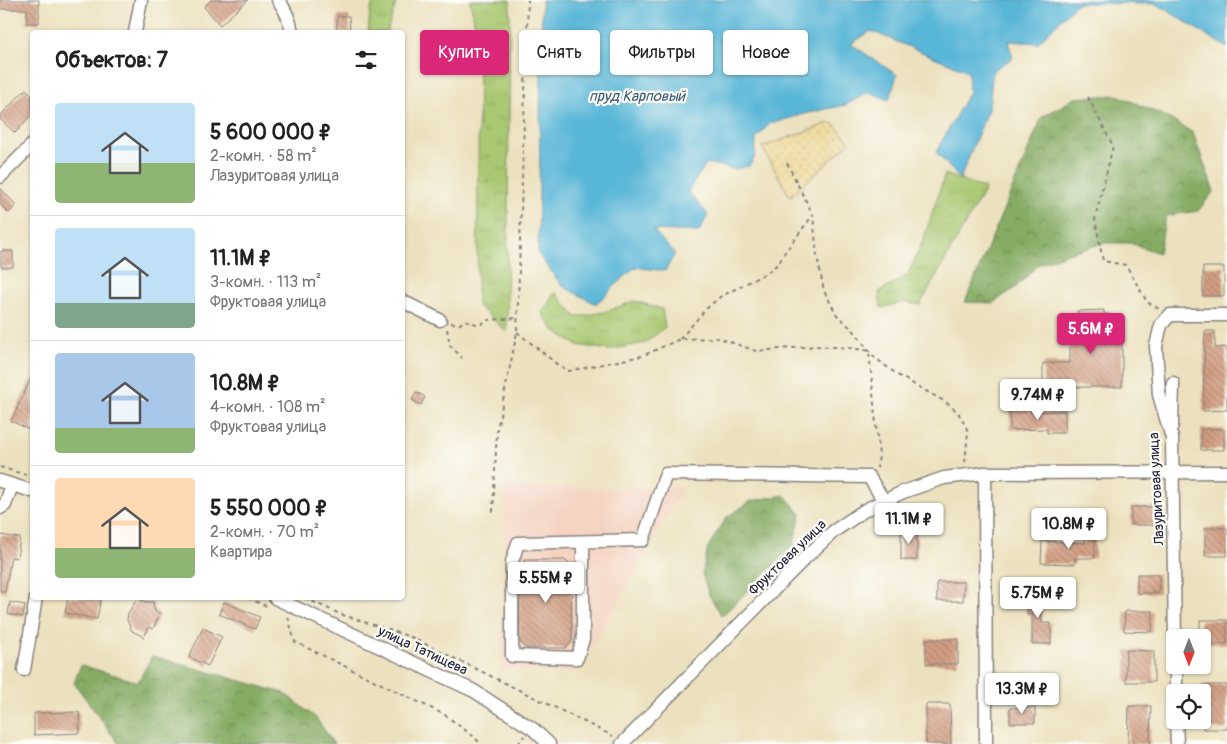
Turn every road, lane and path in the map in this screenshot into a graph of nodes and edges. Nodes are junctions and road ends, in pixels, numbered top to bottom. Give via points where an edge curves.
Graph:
1 (141, 0) edge
2 (278, 0) edge
3 (528, 0) edge
4 (134, 30) edge
5 (291, 30) edge
6 (1088, 97) dead end
7 (30, 147) edge
8 (787, 163) dead end
9 (0, 177) edge
10 (813, 215) junction
11 (405, 302) edge
12 (1170, 314) junction
13 (1227, 315) edge
14 (517, 318) junction
15 (440, 320) dead end
16 (517, 332) junction
17 (680, 339) junction
18 (869, 352) junction
19 (462, 358) dead end
20 (1173, 383) dead end
21 (1172, 438) junction
22 (965, 465) dead end
23 (0, 467) edge
24 (1172, 472) junction
25 (1227, 472) edge
26 (984, 474) junction
27 (30, 477) edge
28 (6, 483) edge
29 (873, 484) junction
30 (30, 490) edge
31 (884, 501) junction
32 (0, 508) edge
33 (493, 512) dead end
34 (583, 542) junction
35 (36, 600) edge
36 (258, 600) edge
37 (309, 600) edge
38 (274, 603) edge
39 (288, 616) dead end
40 (1176, 629) edge
41 (24, 670) dead end
42 (1176, 729) edge
43 (617, 740) edge
44 (481, 744) edge
45 (549, 744) edge
46 (986, 744) edge
47 (1177, 744) edge

1 - 4 street
2 - 5 street
3 - 14 path
6 - 12 path via 1113,146 1095,219 1103,261 1126,265 1147,302
7 - 9 street
8 - 10 path
10 - 17 path via 779,263 720,297
10 - 18 path via 824,291 837,315
11 - 15 street
12 - 13 street
12 - 21 street, Лазуритовая улица via 1161,325 1156,346 1159,395
14 - 16 path
14 - 19 path via 486,320 482,324 465,320 460,324 449,322 450,345
16 - 17 path via 569,371 642,356
16 - 33 path via 497,430
17 - 18 path via 719,338 756,351 816,346
18 - 22 path via 899,376 958,412 968,431
18 - 29 path via 879,456
20 - 21 street
21 - 24 street, Лазуритовая улица
23 - 27 path
24 - 25 street, Фруктовая улица
24 - 26 street, Фруктовая улица
24 - 40 street, Лазуритовая улица
26 - 31 street, Фруктовая улица via 944,478
26 - 46 street
28 - 30 street
28 - 32 street via 5,505
29 - 31 street
29 - 34 street via 869,477 666,474 643,540
31 - 43 street, Фруктовая улица via 842,526 806,557
34 - 34 street via 582,639 577,658 512,656 512,562 518,543
35 - 41 street
36 - 38 path
37 - 43 path via 340,614 411,637
38 - 45 street, улица Татищева via 474,691 533,729
39 - 44 path via 295,642 445,715
42 - 47 street

